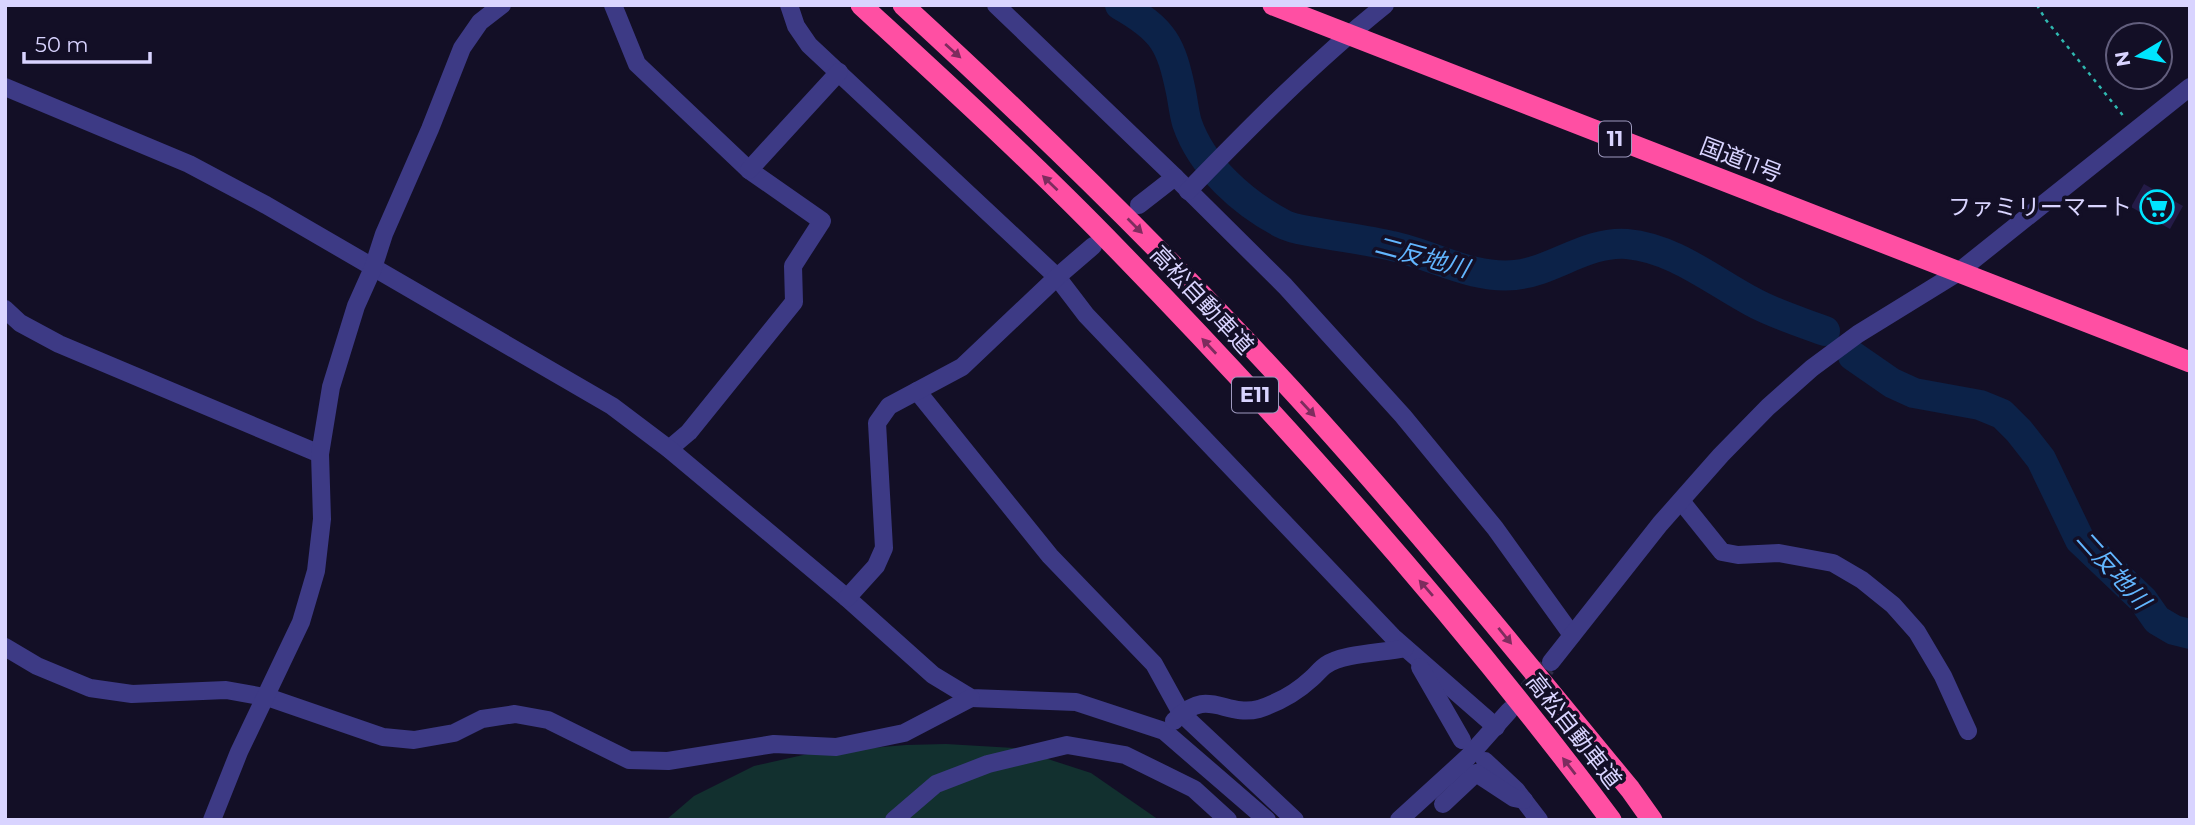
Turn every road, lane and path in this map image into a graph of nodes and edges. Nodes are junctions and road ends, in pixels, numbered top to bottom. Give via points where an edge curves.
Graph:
1 (502, 5) edge
2 (613, 5) edge
3 (789, 5) edge
4 (861, 5) edge
5 (903, 5) edge
6 (996, 5) edge
7 (1273, 5) edge
8 (1385, 5) edge
9 (2037, 5) edge
10 (1349, 34) junction
11 (839, 72) junction
12 (5, 87) edge
13 (2190, 87) edge
14 (2136, 131) junction
15 (749, 170) junction
16 (1175, 177) junction
17 (1188, 191) junction
18 (1139, 205) dead end
19 (1093, 246) dead end
20 (373, 268) junction
21 (1957, 273) junction
22 (1057, 277) junction
23 (5, 309) edge
24 (2190, 362) edge
25 (917, 391) junction
26 (669, 449) junction
27 (320, 454) junction
28 (1681, 501) junction
29 (848, 598) junction
30 (1572, 635) junction
31 (5, 647) edge
32 (1408, 650) junction
33 (1551, 662) tunnel mouth
34 (265, 697) junction
35 (971, 698) junction
36 (1509, 711) tunnel mouth
37 (1181, 713) junction
38 (1496, 727) junction
39 (1164, 731) junction
40 (1968, 731) dead end
41 (1462, 740) dead end
42 (1485, 761) dead end
43 (1524, 800) junction
44 (1443, 804) dead end
45 (212, 820) edge
46 (894, 820) edge
47 (1228, 820) edge
48 (1267, 820) edge
49 (1295, 820) edge
50 (1399, 820) edge
51 (1539, 820) edge
52 (1611, 820) edge
53 (1652, 820) edge

1 - 20 street via 480,22 462,48
2 - 15 street via 637,64
3 - 11 street via 802,37
52 -> 4 highway, 高松自動車道 / E11 via 1454,620 1297,440 1118,250
5 -> 53 highway, 高松自動車道 / E11 via 1139,230 1317,419 1477,603
6 - 16 street
7 - 10 highway, 国道11号 / 11
8 - 10 street
9 - 14 path
10 - 17 street
10 - 21 highway, 国道11号 / 11
11 - 15 street
11 - 22 street
12 - 20 street via 189,164
13 - 14 street
14 - 21 street
15 - 26 street via 822,220 793,266 794,302 689,432
16 - 17 street
16 - 18 street
17 - 30 street via 1285,286 1403,416 1495,528
19 - 22 street
20 - 26 street via 612,406
20 - 27 street via 331,387
21 - 24 highway, 国道11号 / 11
21 - 28 street via 1812,368 1768,407
22 - 25 street via 962,368
22 - 32 street via 1086,315
23 - 27 street via 20,323 59,344
25 - 29 street via 889,405 877,423 884,548 876,566
25 - 37 street via 1050,556 1154,664
26 - 29 street
27 - 34 street via 322,519 316,571 301,622
28 - 30 street
28 - 40 street via 1722,552 1779,552 1833,563 1862,580 1917,632
29 - 35 street via 933,675
30 - 33 street
31 - 34 street via 90,688 132,694 226,690
32 - 37 street via 1336,660 1290,694 1257,709 1198,704
32 - 38 street
32 - 41 street
34 - 35 street via 383,737 414,740 515,714 548,720 629,760 668,761 774,744 836,747 904,733
34 - 45 street
35 - 39 street via 1076,702
36 - 38 street
37 - 39 street
37 - 49 street
38 - 50 street
39 - 48 street
42 - 43 street
43 - 44 street via 1476,773
43 - 51 street
46 - 47 street via 936,784 988,764 1067,745 1125,755 1194,789

